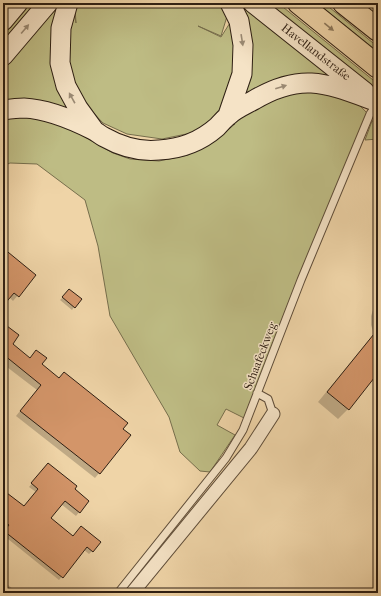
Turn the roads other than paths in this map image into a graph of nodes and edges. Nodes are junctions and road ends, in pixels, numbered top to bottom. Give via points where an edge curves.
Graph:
1 (18, 3) edge
2 (48, 3) edge
3 (68, 3) edge
4 (230, 3) edge
5 (253, 3) edge
6 (298, 3) edge
7 (344, 3) edge
8 (3, 21) edge
9 (378, 30) edge
10 (3, 56) edge
11 (378, 67) edge
12 (378, 102) edge
13 (3, 110) edge
14 (228, 115) junction
15 (94, 130) junction
16 (257, 393) junction
17 (273, 414) joint
18 (118, 593) edge
19 (132, 593) edge

1 - 8 main road
10 -> 2 main road
15 -> 3 main road via 66,86 60,63 61,28
4 -> 14 main road via 239,21 243,45 242,74
5 - 12 main road, Havellandstraße
6 -> 11 highway
7 - 9 highway
14 -> 12 main road via 274,89 299,83 320,83 337,87
12 - 16 lane, Schaafeckweg via 370,114
13 - 15 main road via 24,108 44,111
14 - 15 main road via 216,128 199,139 184,146 158,151 132,148
16 - 17 lane via 268,399
16 - 18 lane, Schaafeckweg via 242,430 226,458
17 - 19 street via 251,448

